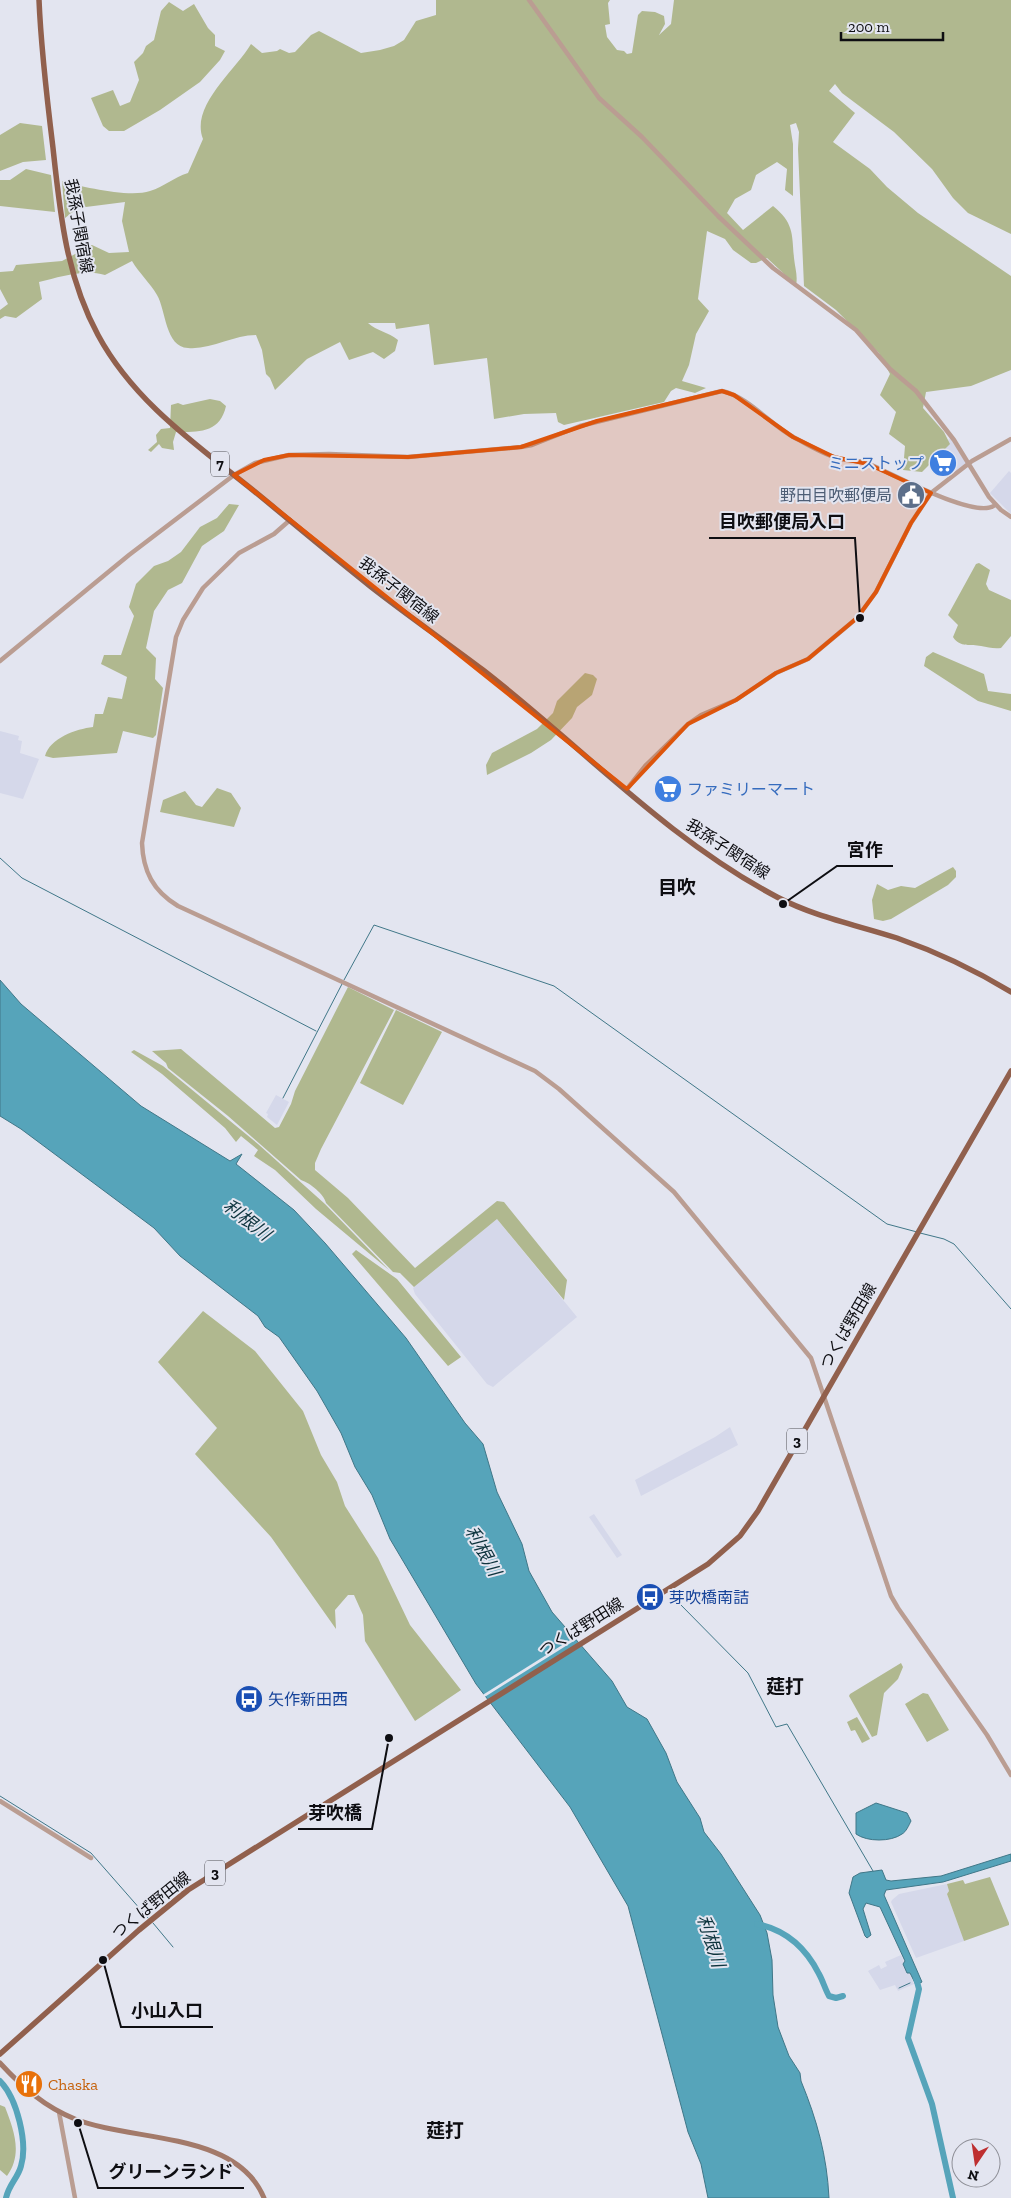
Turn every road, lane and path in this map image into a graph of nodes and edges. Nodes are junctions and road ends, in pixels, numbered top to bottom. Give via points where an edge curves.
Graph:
1 (39, 0) edge
2 (530, 0) edge
3 (1011, 439) edge
4 (969, 464) junction
5 (234, 475) junction
6 (931, 493) junction
7 (995, 504) junction
8 (1011, 517) edge
9 (290, 520) junction
10 (0, 661) edge
11 (627, 789) junction
12 (1011, 992) edge
13 (1011, 1071) edge
14 (825, 1393) junction
15 (1011, 1775) edge
16 (0, 1801) edge
17 (91, 1858) dead end
18 (0, 2054) edge
19 (0, 2063) edge
20 (59, 2112) junction
21 (75, 2198) edge
22 (264, 2198) edge

1 - 5 main road, 我孫子関宿線 / 7 via 60,217 72,275 87,312 108,352 135,389
2 - 4 street via 599,98 774,268 856,330 890,369 916,391
3 - 4 street
4 - 6 street
4 - 7 street
5 - 6 street via 254,463 289,455 408,457 521,447 588,423 722,391 734,394 793,437 834,457 868,464
5 - 9 main road, 我孫子関宿線 / 7
5 - 10 street via 129,554
6 - 7 street via 980,508
6 - 11 street via 911,523 876,592 857,618 808,659 776,673 743,696 688,724 646,765
7 - 8 street
9 - 11 main road, 我孫子関宿線 / 7
9 - 14 street via 274,534 239,552 228,562 203,588 182,620 172,652 144,828 142,854 149,878 170,901 535,1071 559,1089 674,1192 804,1348
11 - 12 main road, 我孫子関宿線 / 7 via 702,852 779,898 820,915 924,948 964,965
13 - 14 main road, つくば野田線 / 3
14 - 15 street via 891,1596
14 - 18 main road, つくば野田線 / 3 via 758,1511 740,1536 714,1559 175,1899
16 - 17 street
19 - 20 main road via 29,2092
20 - 21 street
20 - 22 main road via 96,2125 219,2153 249,2174

